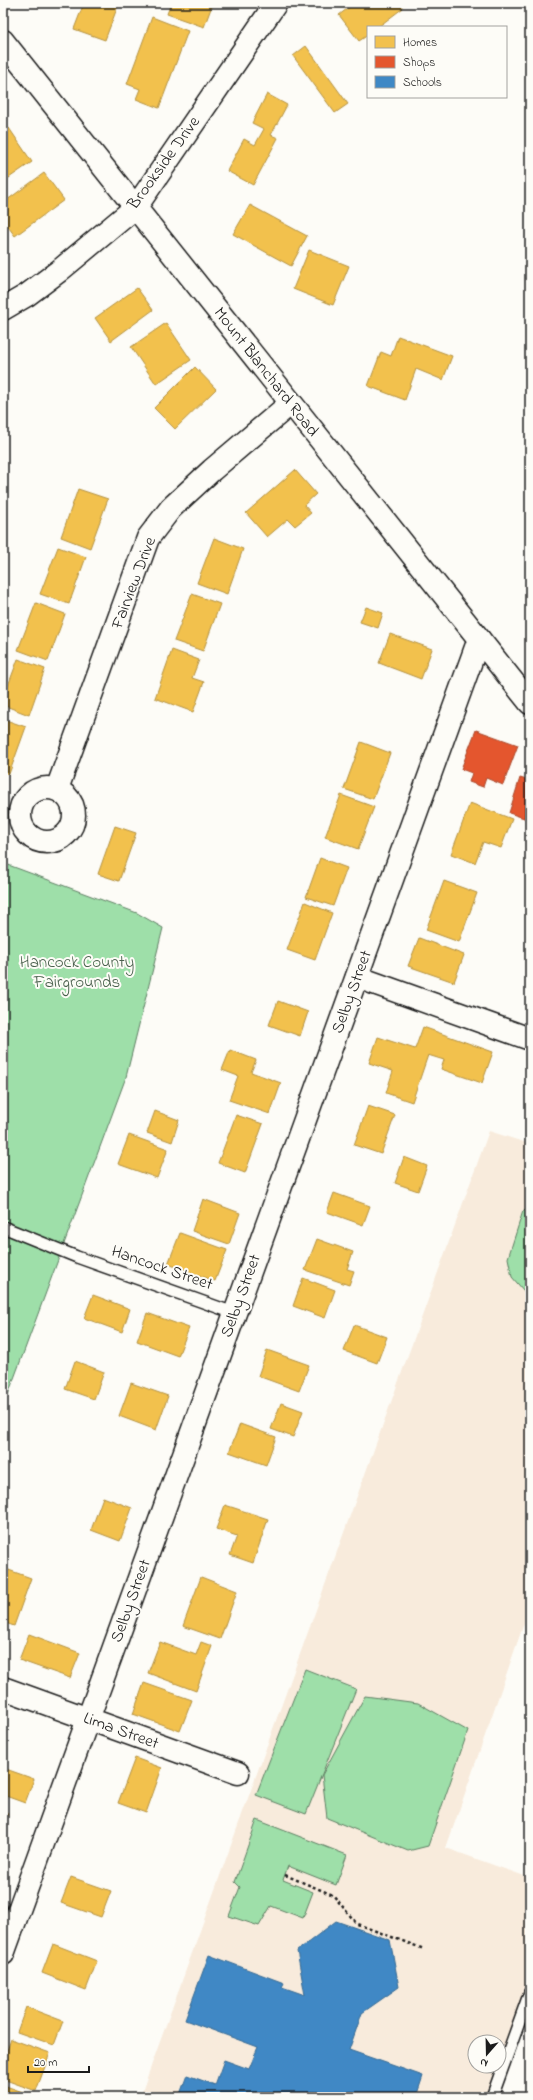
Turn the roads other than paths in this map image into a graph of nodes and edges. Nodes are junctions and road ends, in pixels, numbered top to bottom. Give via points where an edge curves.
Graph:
1 (276, 3) edge
2 (3, 41) edge
3 (136, 207) junction
4 (3, 309) edge
5 (291, 403) junction
6 (479, 638) junction
7 (530, 703) edge
8 (57, 789) dead end
9 (357, 977) junction
10 (530, 1039) edge
11 (3, 1227) edge
12 (234, 1313) junction
13 (3, 1688) edge
14 (88, 1719) junction
15 (238, 1773) dead end
16 (3, 1954) edge
17 (530, 1992) edge
18 (492, 2097) edge

1 - 3 street, Brookside Drive
2 - 3 street, Mount Blanchard Road
3 - 4 street, Brookside Drive via 27,296
3 - 5 street, Mount Blanchard Road
5 - 6 street, Mount Blanchard Road
5 - 8 street, Fairview Drive via 183,497 148,538
6 - 7 street, Mount Blanchard Road
6 - 9 street, Selby Street
9 - 10 street
9 - 12 street, Selby Street
11 - 12 lane, Hancock Street via 77,1257
12 - 14 street, Selby Street
13 - 14 street, Lima Street
14 - 15 street, Lima Street
14 - 16 street, Selby Street
17 - 18 lane

